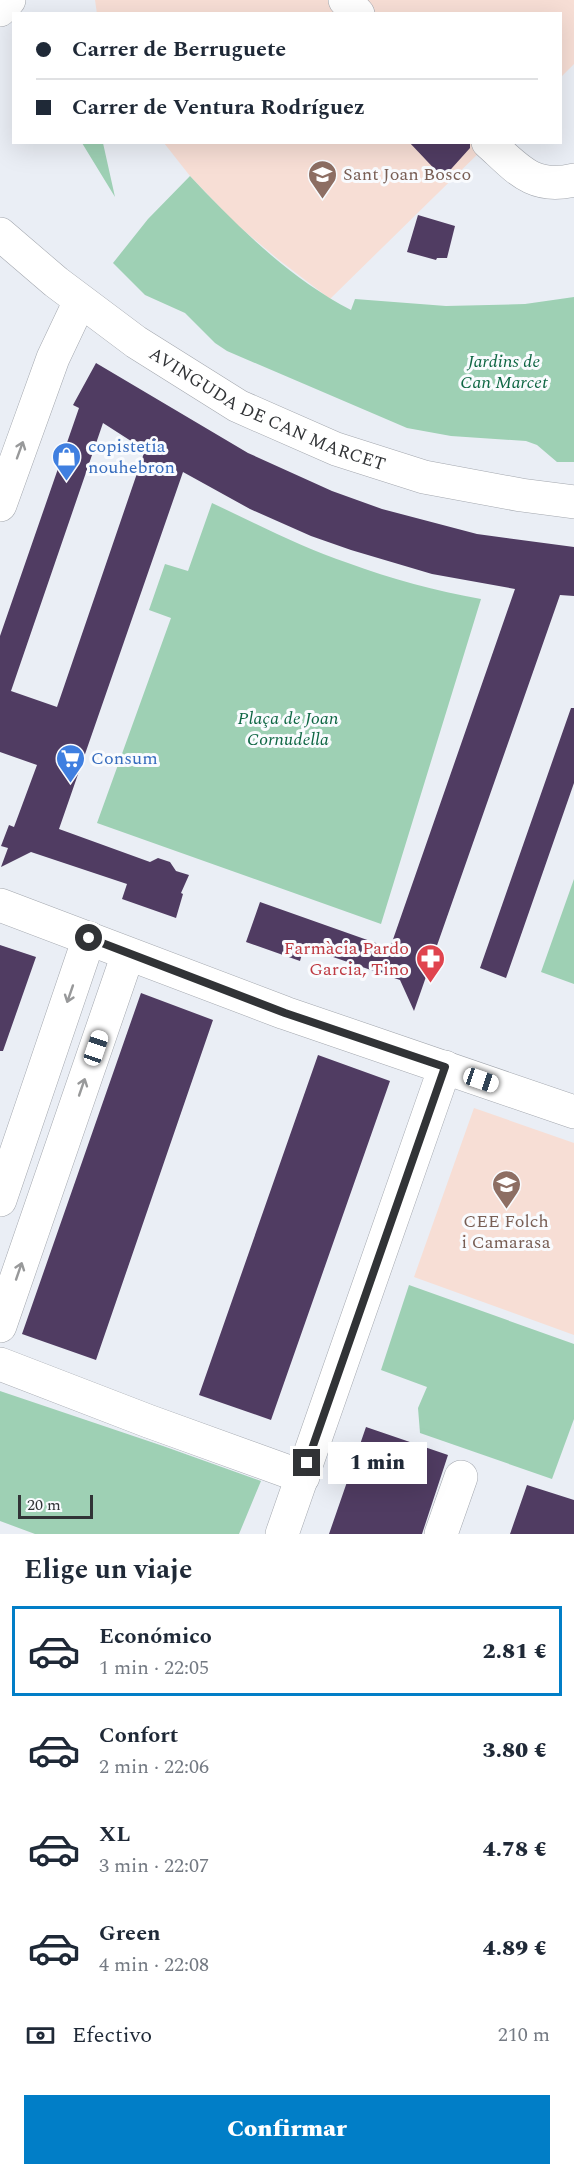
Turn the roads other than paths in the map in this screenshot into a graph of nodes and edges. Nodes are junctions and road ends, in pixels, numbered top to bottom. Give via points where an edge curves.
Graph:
1 (9, 0) edge
2 (345, 0) edge
3 (0, 10) edge
4 (356, 12) edge
5 (490, 144) edge
6 (574, 180) edge
7 (0, 234) edge
8 (80, 301) junction
9 (574, 502) edge
10 (0, 505) edge
11 (0, 905) edge
12 (89, 938) junction
13 (128, 954) junction
14 (445, 1067) junction
15 (574, 1112) edge
16 (0, 1200) edge
17 (0, 1326) edge
18 (0, 1364) edge
19 (303, 1477) junction
20 (461, 1477) dead end
21 (282, 1534) edge
22 (441, 1534) edge

1 - 3 street
2 - 4 street
5 - 6 street via 530,179 558,184
7 - 8 street, AVINGUDA DE CAN MARCET
8 - 9 street, AVINGUDA DE CAN MARCET via 136,342 238,406 318,442 424,477
10 -> 8 street via 53,358
11 - 12 street
12 - 13 street
12 -> 16 street
13 - 14 street
17 -> 13 street
14 - 15 street
14 - 19 street
18 - 19 street
19 - 21 street
20 - 22 street

